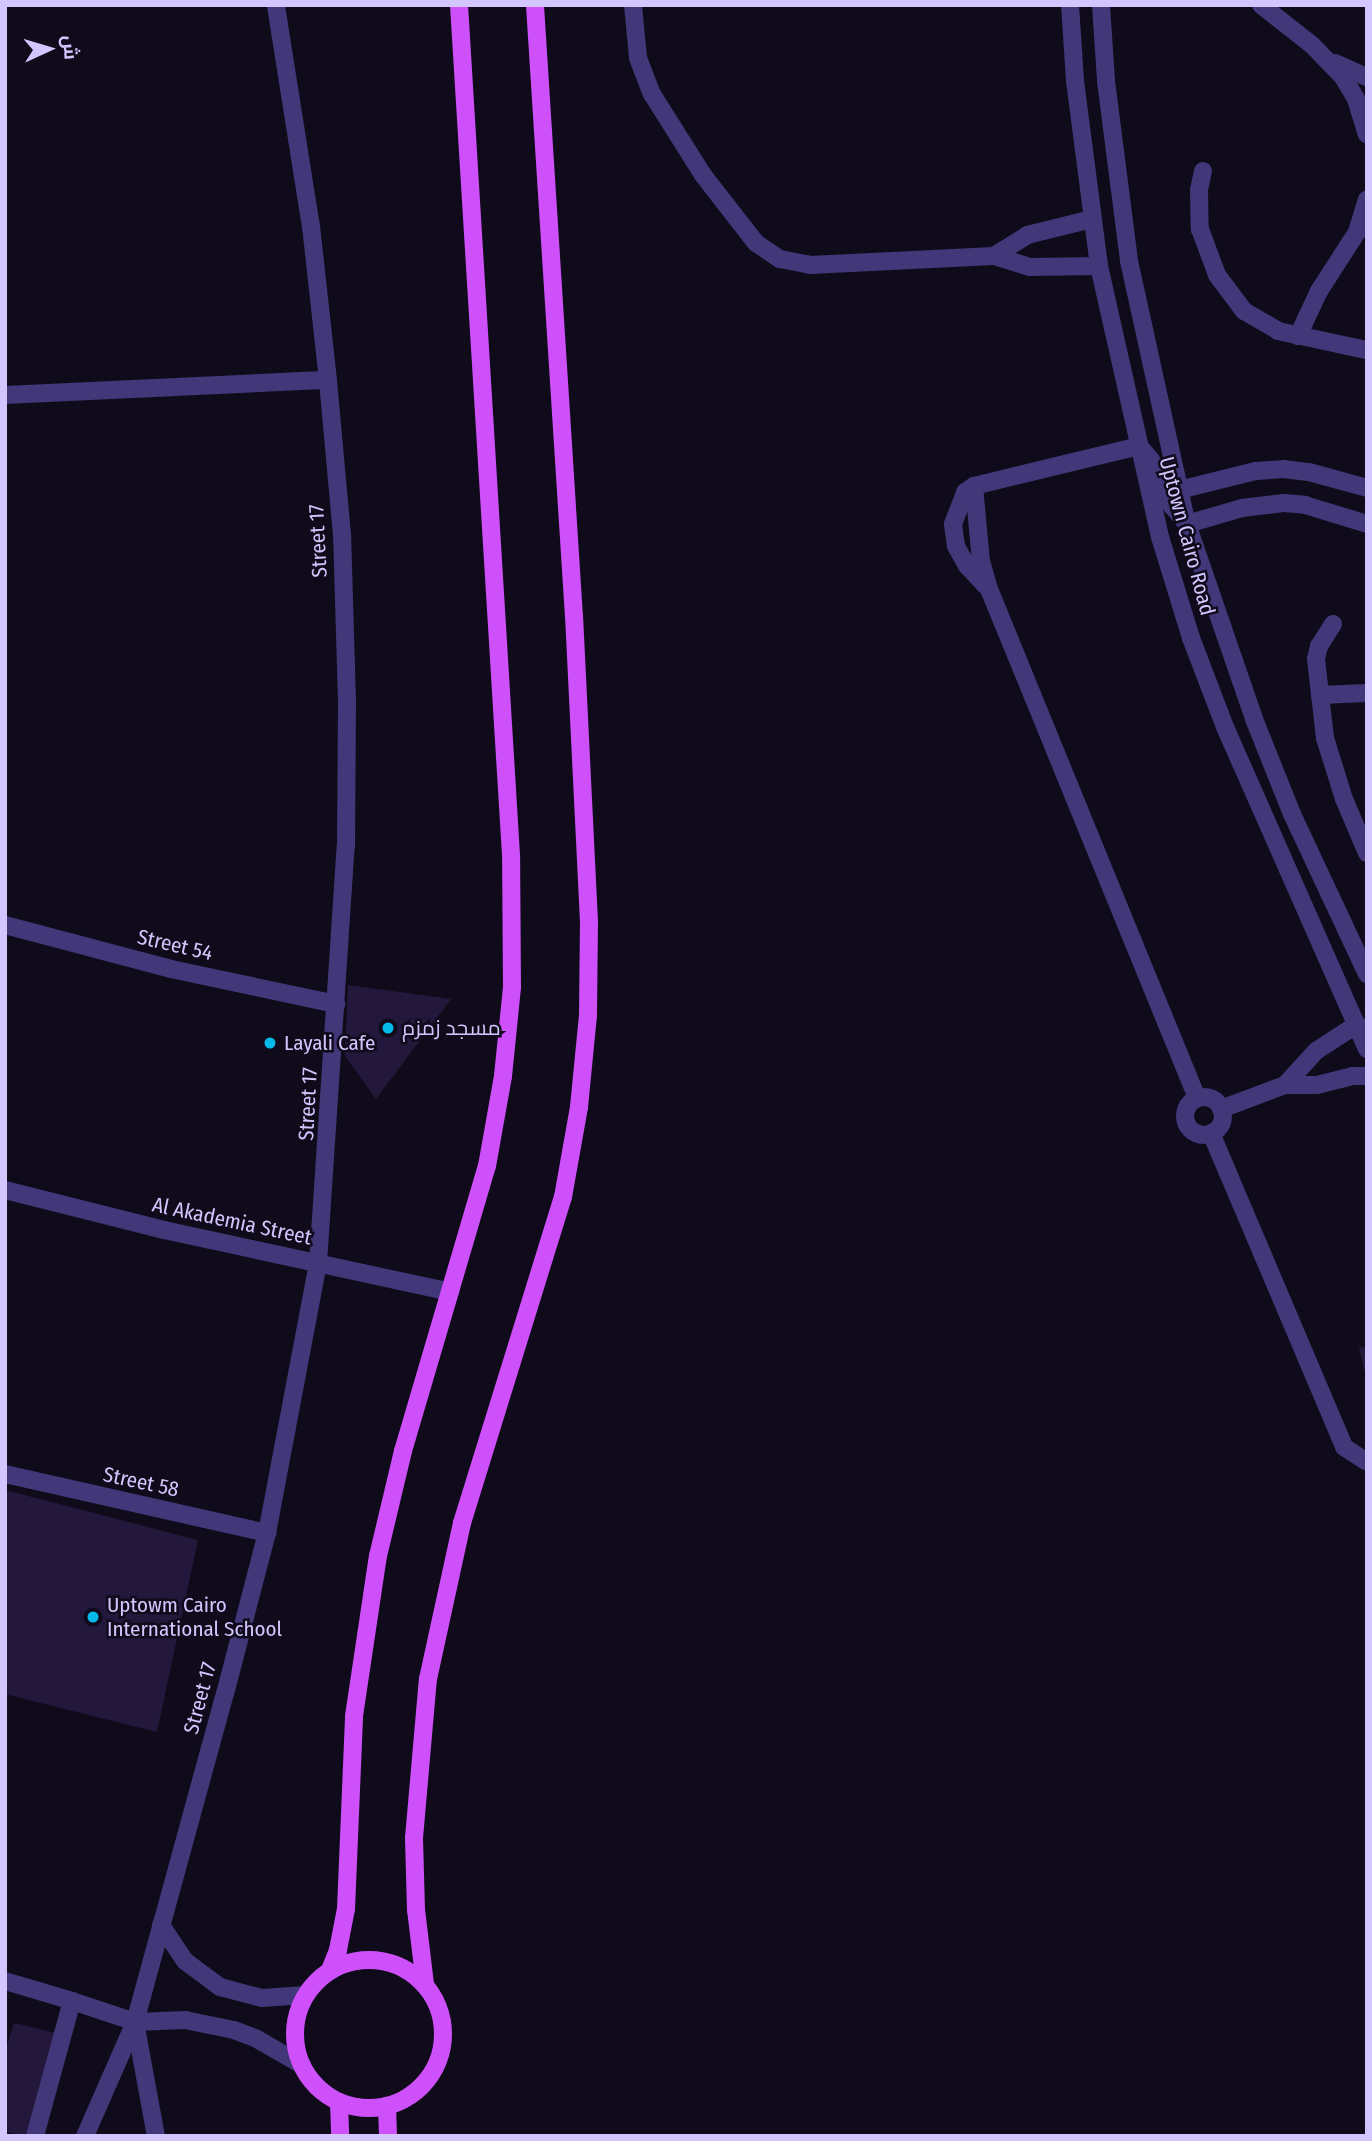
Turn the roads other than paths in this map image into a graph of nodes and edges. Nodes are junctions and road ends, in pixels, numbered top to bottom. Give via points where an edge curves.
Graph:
1 (276, 5) edge
2 (459, 5) edge
3 (536, 5) edge
4 (634, 5) edge
5 (1070, 5) edge
6 (1101, 5) edge
7 (1261, 5) edge
8 (1328, 60) junction
9 (1367, 77) edge
10 (1367, 134) edge
11 (1203, 171) dead end
12 (1367, 199) edge
13 (1092, 219) junction
14 (1367, 237) edge
15 (1349, 247) junction
16 (994, 256) junction
17 (1099, 266) junction
18 (1298, 336) junction
19 (1367, 350) edge
20 (328, 380) junction
21 (5, 394) edge
22 (1139, 446) junction
23 (974, 486) junction
24 (1367, 488) edge
25 (1179, 489) junction
26 (1187, 524) junction
27 (1367, 524) edge
28 (989, 589) junction
29 (1333, 624) dead end
30 (1367, 693) edge
31 (1320, 695) junction
32 (1367, 853) edge
33 (5, 925) edge
34 (1367, 974) edge
35 (336, 1004) junction
36 (1361, 1027) edge
37 (1367, 1049) edge
38 (1367, 1076) edge
39 (1285, 1085) junction
40 (1197, 1098) junction
41 (1221, 1109) junction
42 (1211, 1133) junction
43 (5, 1190) edge
44 (318, 1263) junction
45 (450, 1292) junction
46 (1367, 1462) edge
47 (5, 1474) edge
48 (267, 1533) junction
49 (160, 1926) junction
50 (330, 1970) junction
51 (5, 1981) edge
52 (425, 1984) junction
53 (306, 1995) junction
54 (72, 2001) junction
55 (135, 2022) junction
56 (302, 2065) junction
57 (339, 2102) junction
58 (387, 2106) junction
59 (34, 2136) edge
60 (85, 2136) edge
61 (156, 2136) edge
62 (340, 2136) edge
63 (388, 2136) edge

1 - 20 street, Street 17 via 311,227
2 - 45 main road via 513,943 496,1121 476,1210
3 - 52 main road via 574,617 589,922 588,1015 579,1107 563,1197 462,1523 428,1679 414,1839 415,1910
4 - 16 street via 638,58 652,94 703,175 756,243 780,259 810,265
5 - 13 street, Uptown Cairo Road
6 - 25 street, Uptown Cairo Road via 1120,206 1146,348
7 - 8 street
8 - 9 street
8 - 10 street via 1356,99
11 - 18 street via 1200,229 1217,275 1244,311 1260,323
12 - 15 street
13 - 16 street via 1027,234
13 - 17 street, Uptown Cairo Road
14 - 15 street
15 - 18 street via 1319,291
16 - 17 street via 1030,267
17 - 22 street, Uptown Cairo Road
18 - 19 street
20 - 21 street
20 - 35 street, Street 17 via 342,535 347,701 346,846
22 - 23 street
22 - 26 street
22 - 36 street, Uptown Cairo Road via 1160,537 1224,727
23 - 28 street via 981,562
23 - 28 street via 965,492 958,507 953,524 956,546
24 - 25 street via 1283,469
25 - 26 street, Uptown Cairo Road
26 - 27 street via 1252,506 1284,503
26 - 34 street, Uptown Cairo Road via 1292,814
28 - 40 street
29 - 31 street via 1318,646
30 - 31 street
31 - 32 street via 1330,759
33 - 35 street, Street 54 via 171,969
35 - 44 street, Street 17
36 - 37 street, Uptown Cairo Road
36 - 39 street via 1316,1051
38 - 39 street
39 - 41 street
40 - 41 street via 1211,1098
40 - 42 street via 1187,1108 1187,1123 1197,1133
41 - 42 street via 1221,1123
42 - 46 street via 1344,1447
43 - 44 street, Al Akademia Street
44 - 45 street, Al Akademia Street
44 - 48 street, Street 17
45 - 50 main road via 403,1451 368,1609 350,1770 346,1909
47 - 48 street, Street 58
48 - 49 street, Street 17
49 - 53 street via 185,1961 220,1987 262,1998
49 - 55 street, Street 17
50 - 52 main road via 354,1960 380,1959 405,1968
50 - 53 main road
51 - 54 street
52 - 58 main road via 441,2014 440,2056 417,2091
53 - 56 main road via 297,2017 295,2041
54 - 55 street
54 - 59 street
55 - 56 street via 210,2024 257,2039
55 - 60 street, Street 17
55 - 61 street
56 - 57 main road via 317,2086
57 - 58 main road via 363,2108
57 - 62 main road
58 - 63 main road

